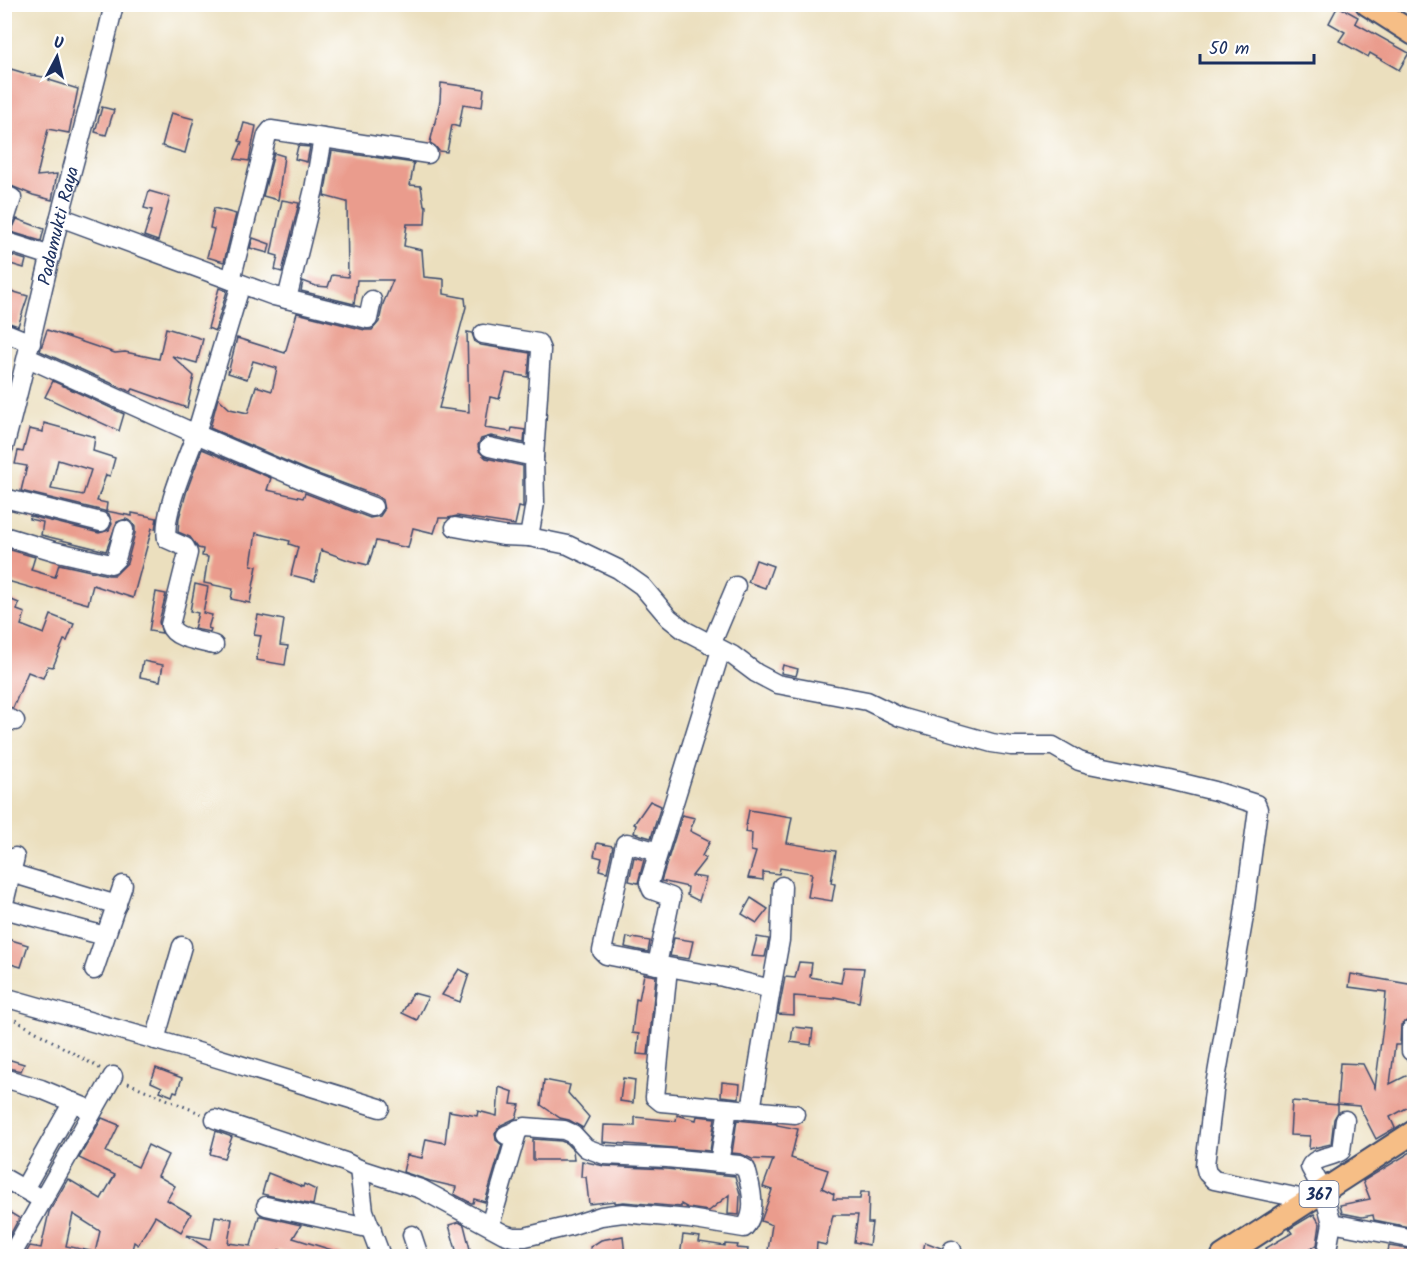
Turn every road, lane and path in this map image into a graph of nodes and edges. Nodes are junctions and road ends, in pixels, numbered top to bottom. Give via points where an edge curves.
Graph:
1 (114, 4) edge
2 (1367, 4) edge
3 (1414, 34) edge
4 (323, 138) junction
5 (428, 154) dead end
6 (4, 194) edge
7 (60, 217) junction
8 (4, 223) edge
9 (4, 242) edge
10 (51, 256) junction
11 (236, 282) junction
12 (287, 299) junction
13 (372, 300) dead end
14 (4, 332) edge
15 (483, 334) dead end
16 (30, 350) junction
17 (196, 434) junction
18 (4, 447) edge
19 (489, 447) dead end
20 (534, 457) junction
21 (4, 498) edge
22 (373, 507) dead end
23 (101, 522) dead end
24 (455, 527) dead end
25 (124, 530) dead end
26 (4, 536) edge
27 (529, 537) junction
28 (736, 585) dead end
29 (214, 645) dead end
30 (716, 647) junction
31 (658, 852) junction
32 (123, 885) dead end
33 (783, 886) dead end
34 (4, 903) edge
35 (117, 904) junction
36 (4, 909) edge
37 (105, 936) junction
38 (182, 946) dead end
39 (662, 967) junction
40 (94, 970) dead end
41 (771, 989) junction
42 (4, 997) edge
43 (1411, 1030) dead end
44 (155, 1040) junction
45 (1414, 1053) edge
46 (113, 1076) dead end
47 (4, 1077) edge
48 (73, 1102) junction
49 (380, 1108) dead end
50 (728, 1108) junction
51 (751, 1110) junction
52 (94, 1111) junction
53 (795, 1114) dead end
54 (215, 1119) dead end
55 (1345, 1120) dead end
56 (1414, 1132) edge
57 (719, 1163) junction
58 (359, 1169) junction
59 (4, 1178) edge
60 (24, 1189) junction
61 (1316, 1196) junction
62 (43, 1200) junction
63 (266, 1206) dead end
64 (1332, 1223) junction
65 (490, 1225) junction
66 (372, 1229) junction
67 (412, 1235) dead end
68 (1414, 1239) edge
69 (9, 1254) edge
70 (381, 1257) edge
71 (419, 1257) edge
72 (1223, 1257) edge
73 (1326, 1257) edge

1 - 7 street, Padamukti Raya via 98,80
2 - 3 main road
4 - 5 street
4 - 11 street via 268,132
4 - 12 street
6 - 8 street via 12,198
7 - 10 street, Padamukti Raya
7 - 11 street
9 - 10 street
10 - 16 street, Padamukti Raya
11 - 12 street
11 - 17 street
12 - 13 street via 368,319
14 - 16 street
15 - 20 street via 538,343 541,350
16 - 17 street
16 - 18 street, Padamukti Raya
17 - 22 street
17 - 29 street via 167,521 167,539 185,547 188,553 170,625 176,634
19 - 20 street
20 - 27 street via 535,502
21 - 23 street
24 - 27 street
25 - 26 street via 117,559 111,564
27 - 30 street via 568,545 618,569 642,586 684,630
28 - 30 street
30 - 31 street
30 - 61 street via 777,684 867,701 900,717 999,744 1053,746 1089,764 1256,804 1245,912 1205,1165 1214,1180
31 - 39 street via 649,887 671,897
31 - 39 street via 625,844 602,951
32 - 35 street
33 - 41 street via 780,940
34 - 35 street via 13,866
35 - 37 street
36 - 37 street
37 - 40 street
38 - 44 street
39 - 41 street
39 - 50 street via 655,1097 661,1102
41 - 51 street
42 - 44 street
43 - 45 street via 1410,1049
44 - 49 street
46 - 52 street
47 - 48 street
48 - 52 street
48 - 60 street
50 - 51 street
50 - 57 street
51 - 53 street
52 - 62 street
54 - 58 street
55 - 61 street via 1341,1151 1310,1165
56 - 61 main road, 367
57 - 65 street via 604,1155 586,1148 564,1130 533,1127 512,1132
57 - 65 street via 746,1169 753,1198 744,1228 623,1213 525,1237 504,1234
58 - 65 street via 421,1189
58 - 66 street via 364,1211
59 - 60 street
60 - 62 street
61 - 64 street
61 - 72 main road, 367
62 - 69 street
63 - 66 street
64 - 68 street
64 - 73 street
66 - 70 street
67 - 71 street

